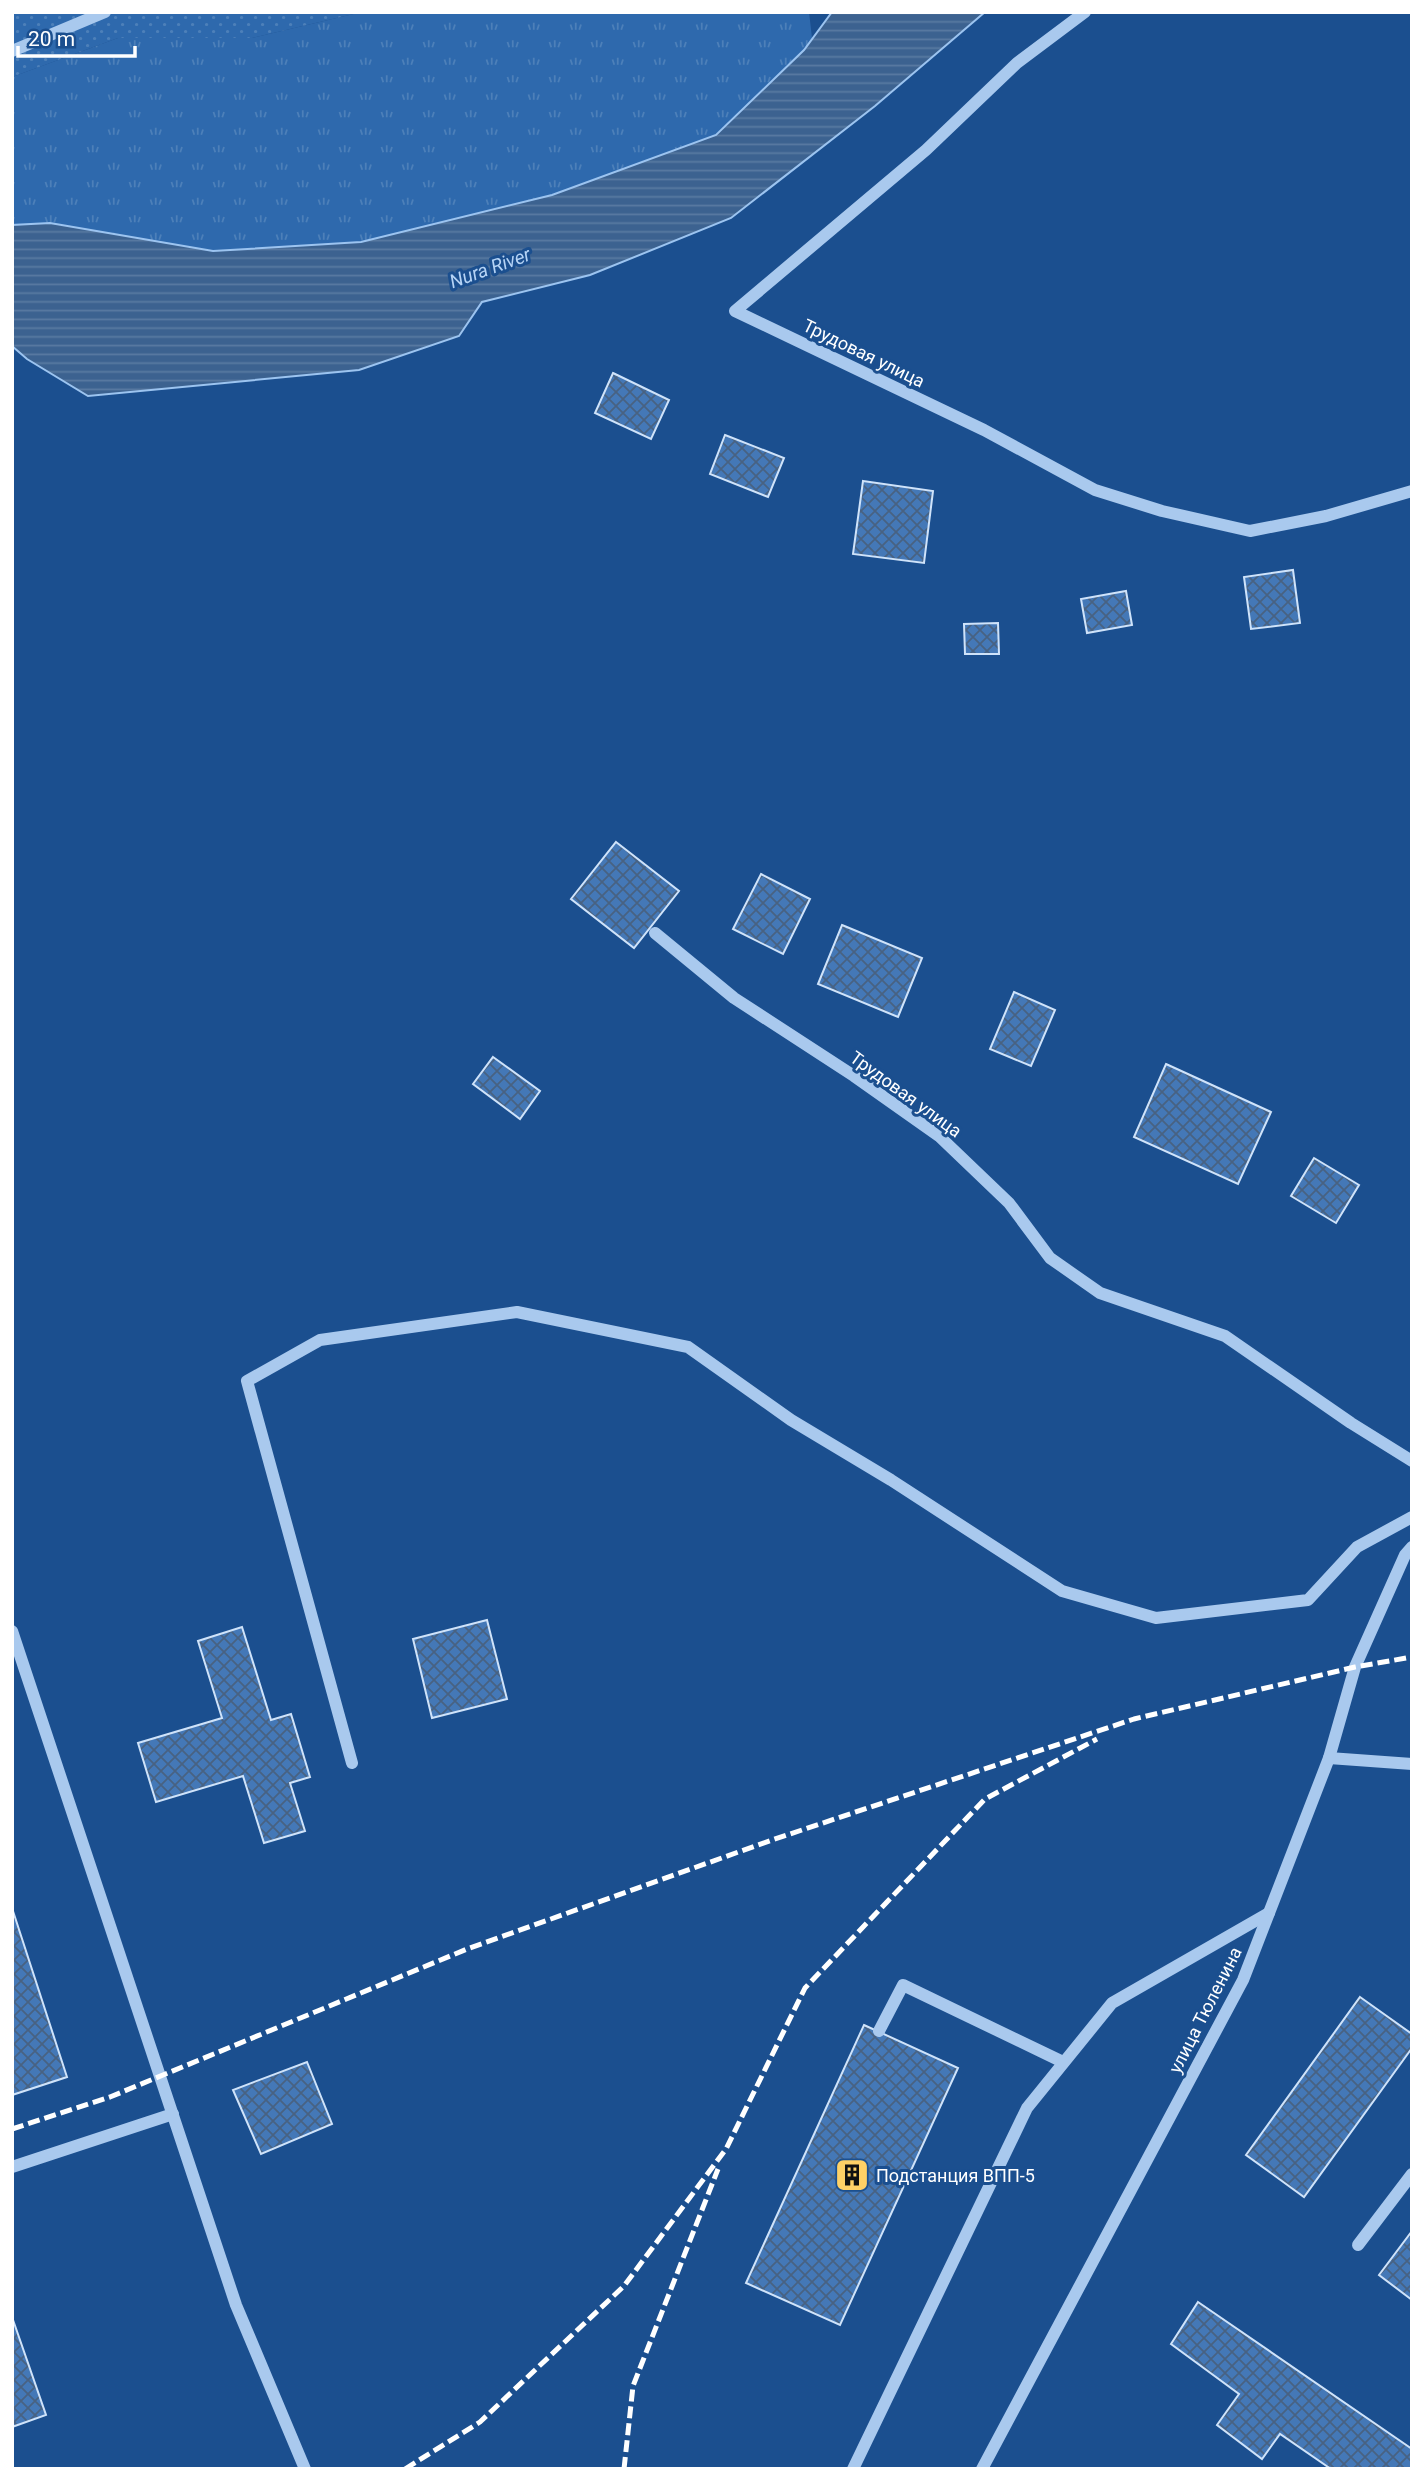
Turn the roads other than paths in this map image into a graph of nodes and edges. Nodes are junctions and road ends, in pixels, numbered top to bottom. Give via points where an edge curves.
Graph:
1 (105, 12) edge
2 (1085, 12) edge
3 (12, 51) edge
4 (1412, 491) edge
5 (655, 933) dead end
6 (1412, 1461) edge
7 (1412, 1517) edge
8 (1410, 1552) edge
9 (12, 1631) edge
10 (1329, 1758) junction
11 (352, 1763) dead end
12 (1412, 1764) edge
13 (1269, 1913) junction
14 (879, 2031) dead end
15 (1063, 2062) junction
16 (173, 2114) junction
17 (12, 2168) edge
18 (1412, 2174) edge
19 (1358, 2245) dead end
20 (305, 2469) edge
21 (853, 2469) edge
22 (982, 2469) edge

1 - 3 street
2 - 4 street, Трудовая улица via 1017,63 926,150 736,311 984,430 1096,490 1162,511 1250,531 1326,516
5 - 6 street, Трудовая улица via 734,998 939,1136 1009,1203 1050,1258 1100,1293 1225,1336
7 - 11 street via 1357,1547 1308,1600 1156,1618 1062,1591 791,1420 688,1347 517,1312 320,1340 247,1381
8 - 10 street, улица Тюленина via 1355,1667
9 - 16 street
10 - 12 street
10 - 13 street, улица Тюленина
13 - 15 street via 1112,2003
13 - 22 street, улица Тюленина via 1243,1980
14 - 15 street via 903,1986
15 - 21 street via 1027,2108
16 - 17 street
16 - 20 street via 236,2305
18 - 19 street

